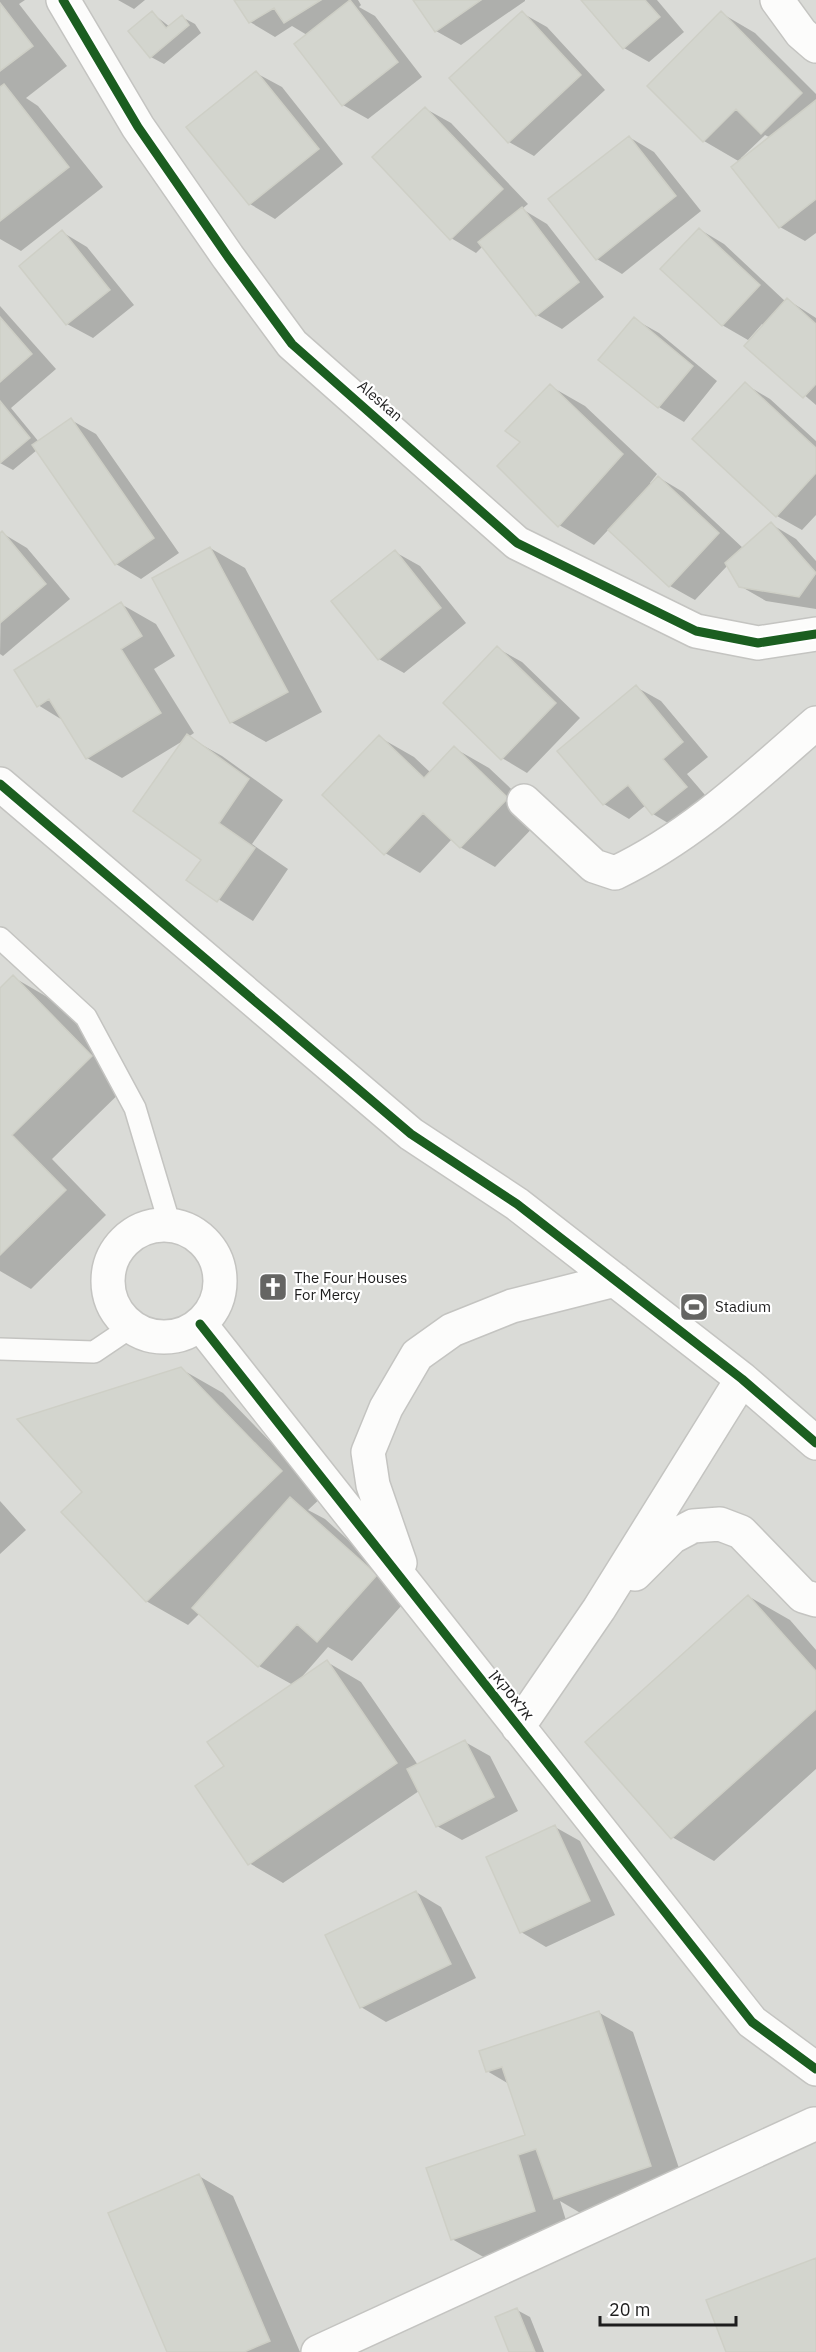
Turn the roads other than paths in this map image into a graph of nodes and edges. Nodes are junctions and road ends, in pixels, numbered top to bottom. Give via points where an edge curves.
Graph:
1 (63, 0) edge
2 (777, 0) edge
3 (816, 46) edge
4 (816, 634) edge
5 (816, 723) edge
6 (0, 784) edge
7 (524, 801) dead end
8 (0, 938) edge
9 (170, 1225) junction
10 (615, 1280) junction
11 (200, 1324) junction
12 (131, 1327) junction
13 (0, 1349) edge
14 (742, 1379) junction
15 (816, 1443) edge
16 (410, 1589) junction
17 (816, 1600) edge
18 (599, 1609) junction
19 (518, 1727) junction
20 (816, 2068) edge
21 (815, 2126) edge
22 (318, 2352) edge

1 - 4 street, Aleskan via 138,127 292,344 517,543 696,632 758,643
2 - 3 street via 801,33
5 - 7 street via 725,802 650,856 615,873 594,866
6 - 10 street via 411,1134 517,1204
8 - 9 lane via 86,1017 135,1108
9 - 11 street via 188,1230 203,1241 220,1274 219,1292
9 - 12 street via 152,1226 135,1233 120,1245 111,1261 107,1279 110,1298
10 - 14 street
10 - 16 street via 512,1306 452,1329 417,1355 386,1408 368,1452 373,1485
11 - 12 street via 166,1338
11 - 16 street, אלאסקאן
12 - 13 lane via 94,1352
14 - 15 street
14 - 18 street
16 - 19 street, אלאסקאן
17 - 18 street via 803,1596 741,1532 720,1524 693,1526 672,1537
18 - 19 street
19 - 20 street, אלאסקאן via 752,2022
21 - 22 street

